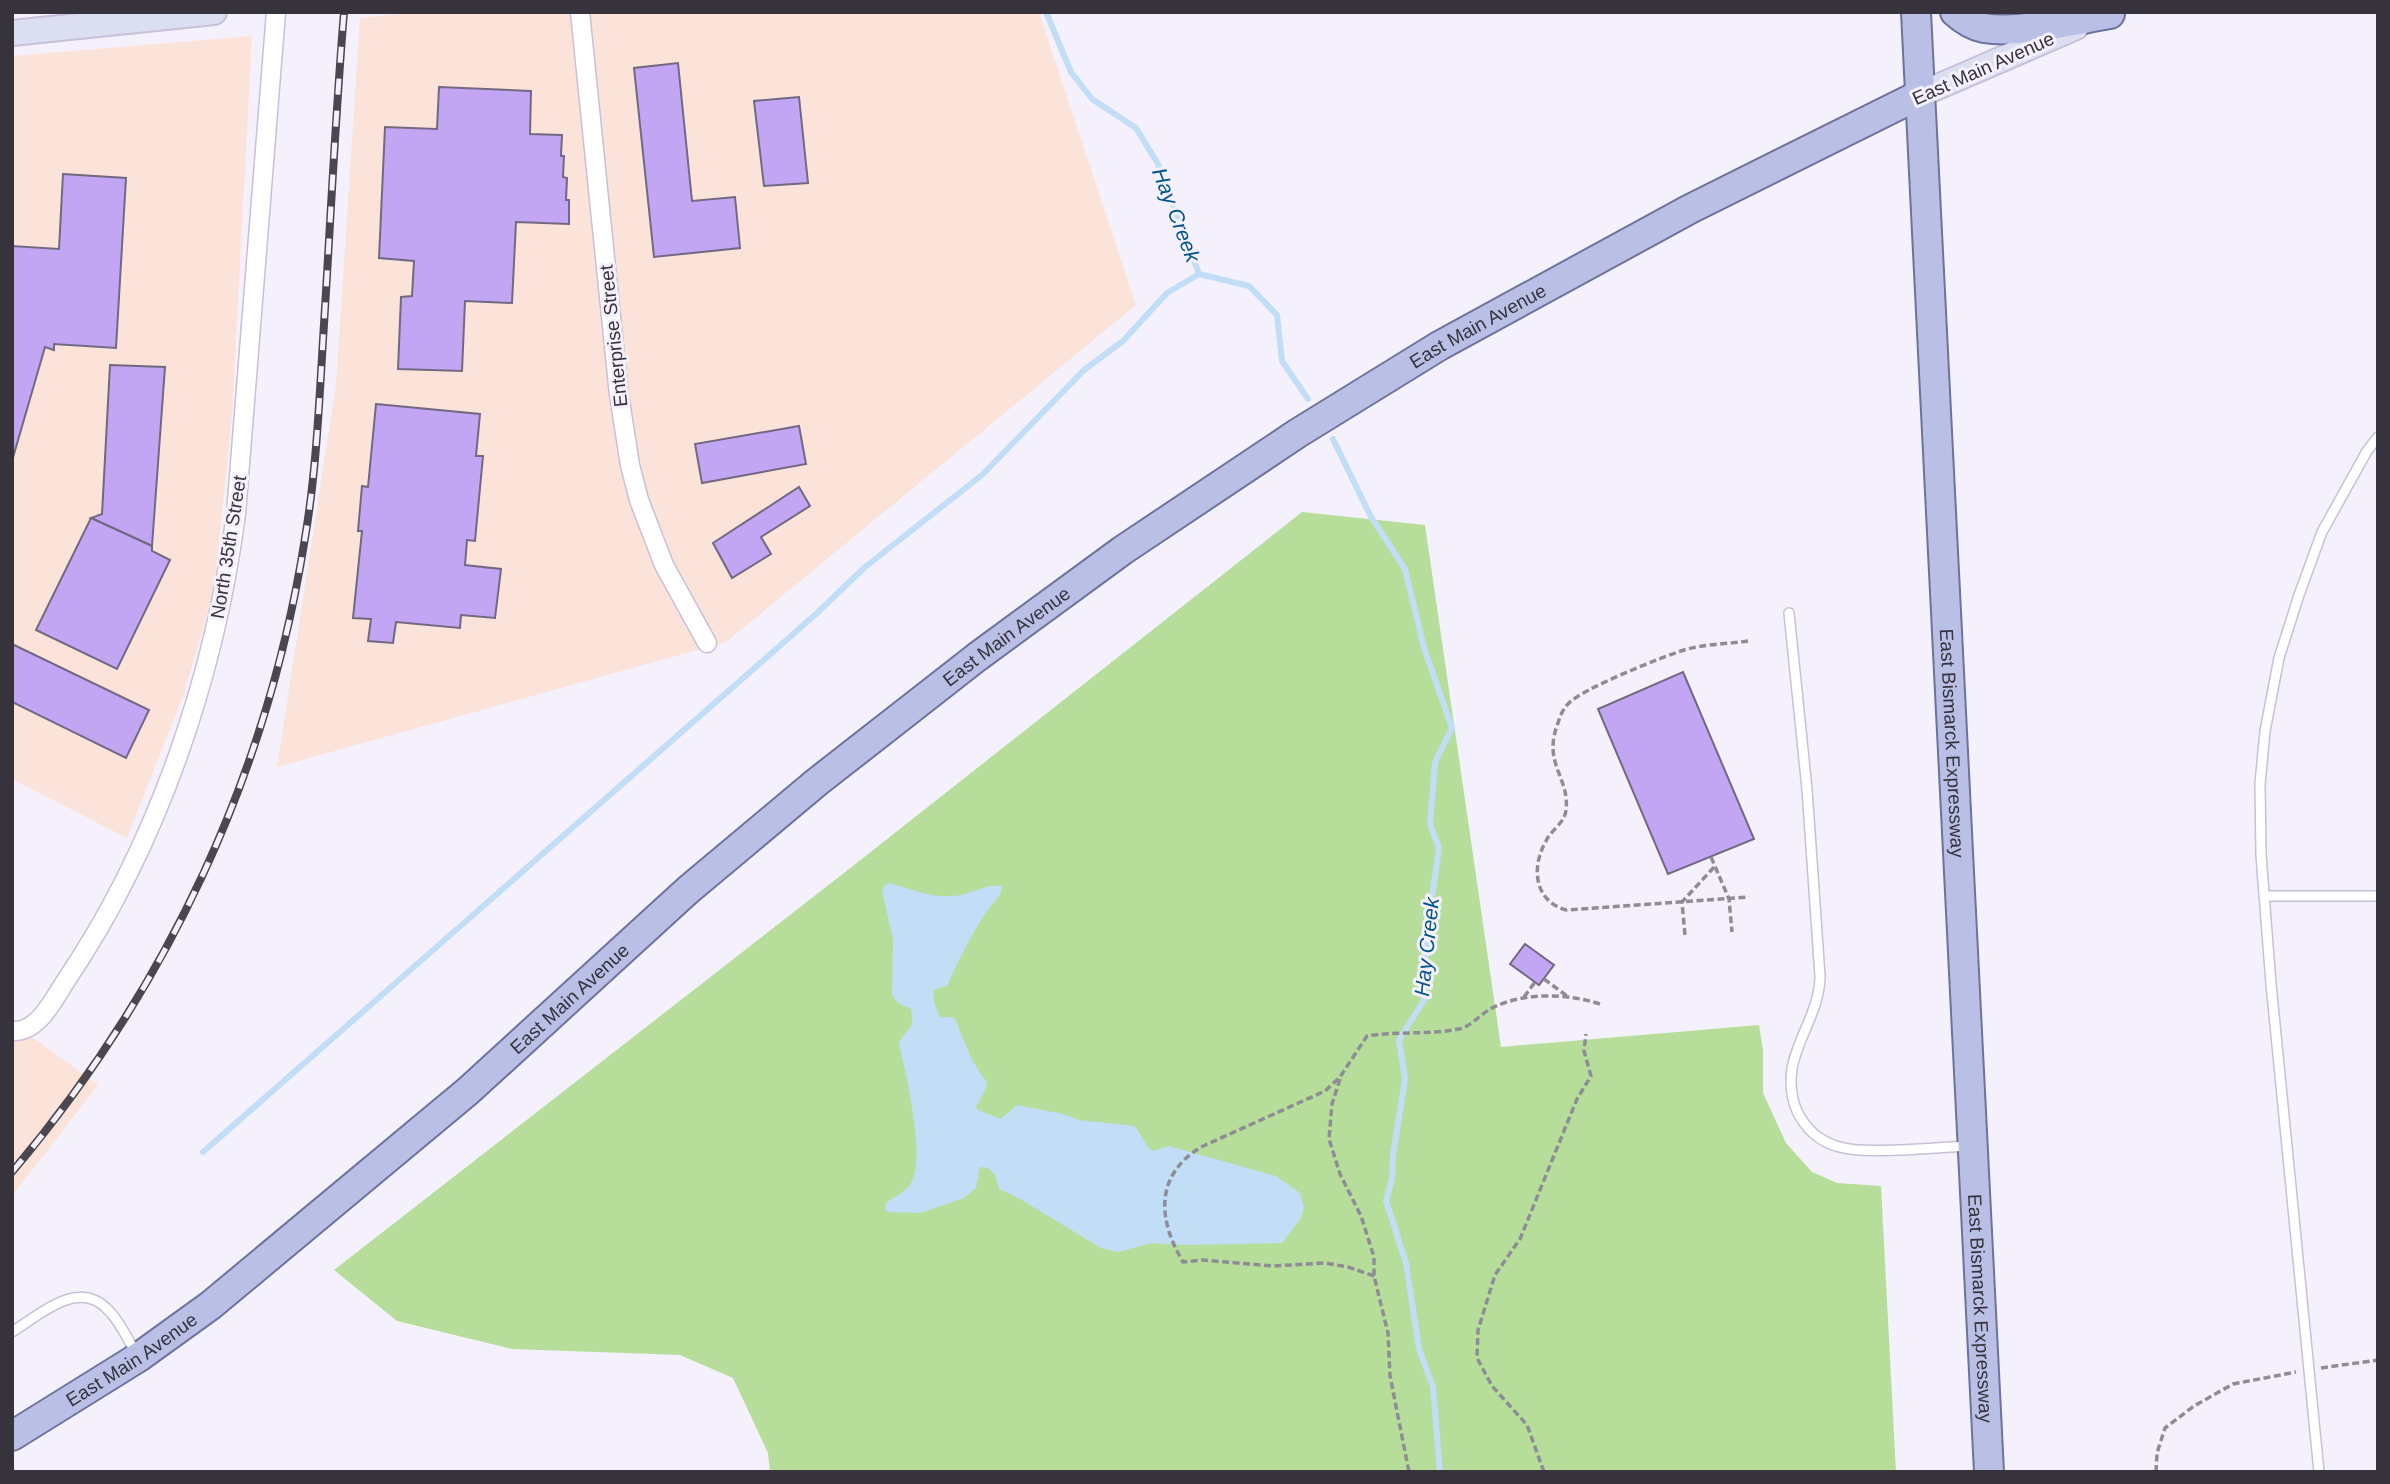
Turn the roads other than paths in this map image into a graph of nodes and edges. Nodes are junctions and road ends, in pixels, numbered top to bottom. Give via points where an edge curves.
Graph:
1 (214, 12) edge
2 (276, 12) edge
3 (580, 12) edge
4 (1916, 12) edge
5 (1955, 12) edge
6 (2112, 13) edge
7 (12, 33) edge
8 (1920, 95) junction
9 (2378, 437) edge
10 (1789, 613) dead end
11 (707, 643) dead end
12 (2264, 895) junction
13 (2378, 896) edge
14 (16, 1031) edge
15 (1973, 1146) junction
16 (12, 1332) edge
17 (139, 1357) junction
18 (12, 1436) edge
19 (1989, 1472) edge
20 (2319, 1472) edge

1 - 7 main road
2 - 14 street, North 35th Street via 236,514 216,631 174,763 124,879 43,1014
3 - 11 street, Enterprise Street via 630,465 664,565
4 - 8 main road, East Bismarck Expressway
5 - 6 main road via 1984,28 2040,26
6 - 8 main road, East Main Avenue
8 - 15 main road, East Bismarck Expressway
8 - 17 main road, East Main Avenue via 1690,209 1439,346 1123,550 817,782 688,890 468,1091 211,1305
9 - 12 lane via 2322,532 2279,658 2260,784
10 - 15 lane via 1820,976 1818,996 1792,1070 1795,1105 1809,1129 1839,1148
12 - 13 lane
12 - 20 lane
15 - 19 main road, East Bismarck Expressway
16 - 17 lane via 63,1300 82,1296 105,1307
17 - 18 main road, East Main Avenue

